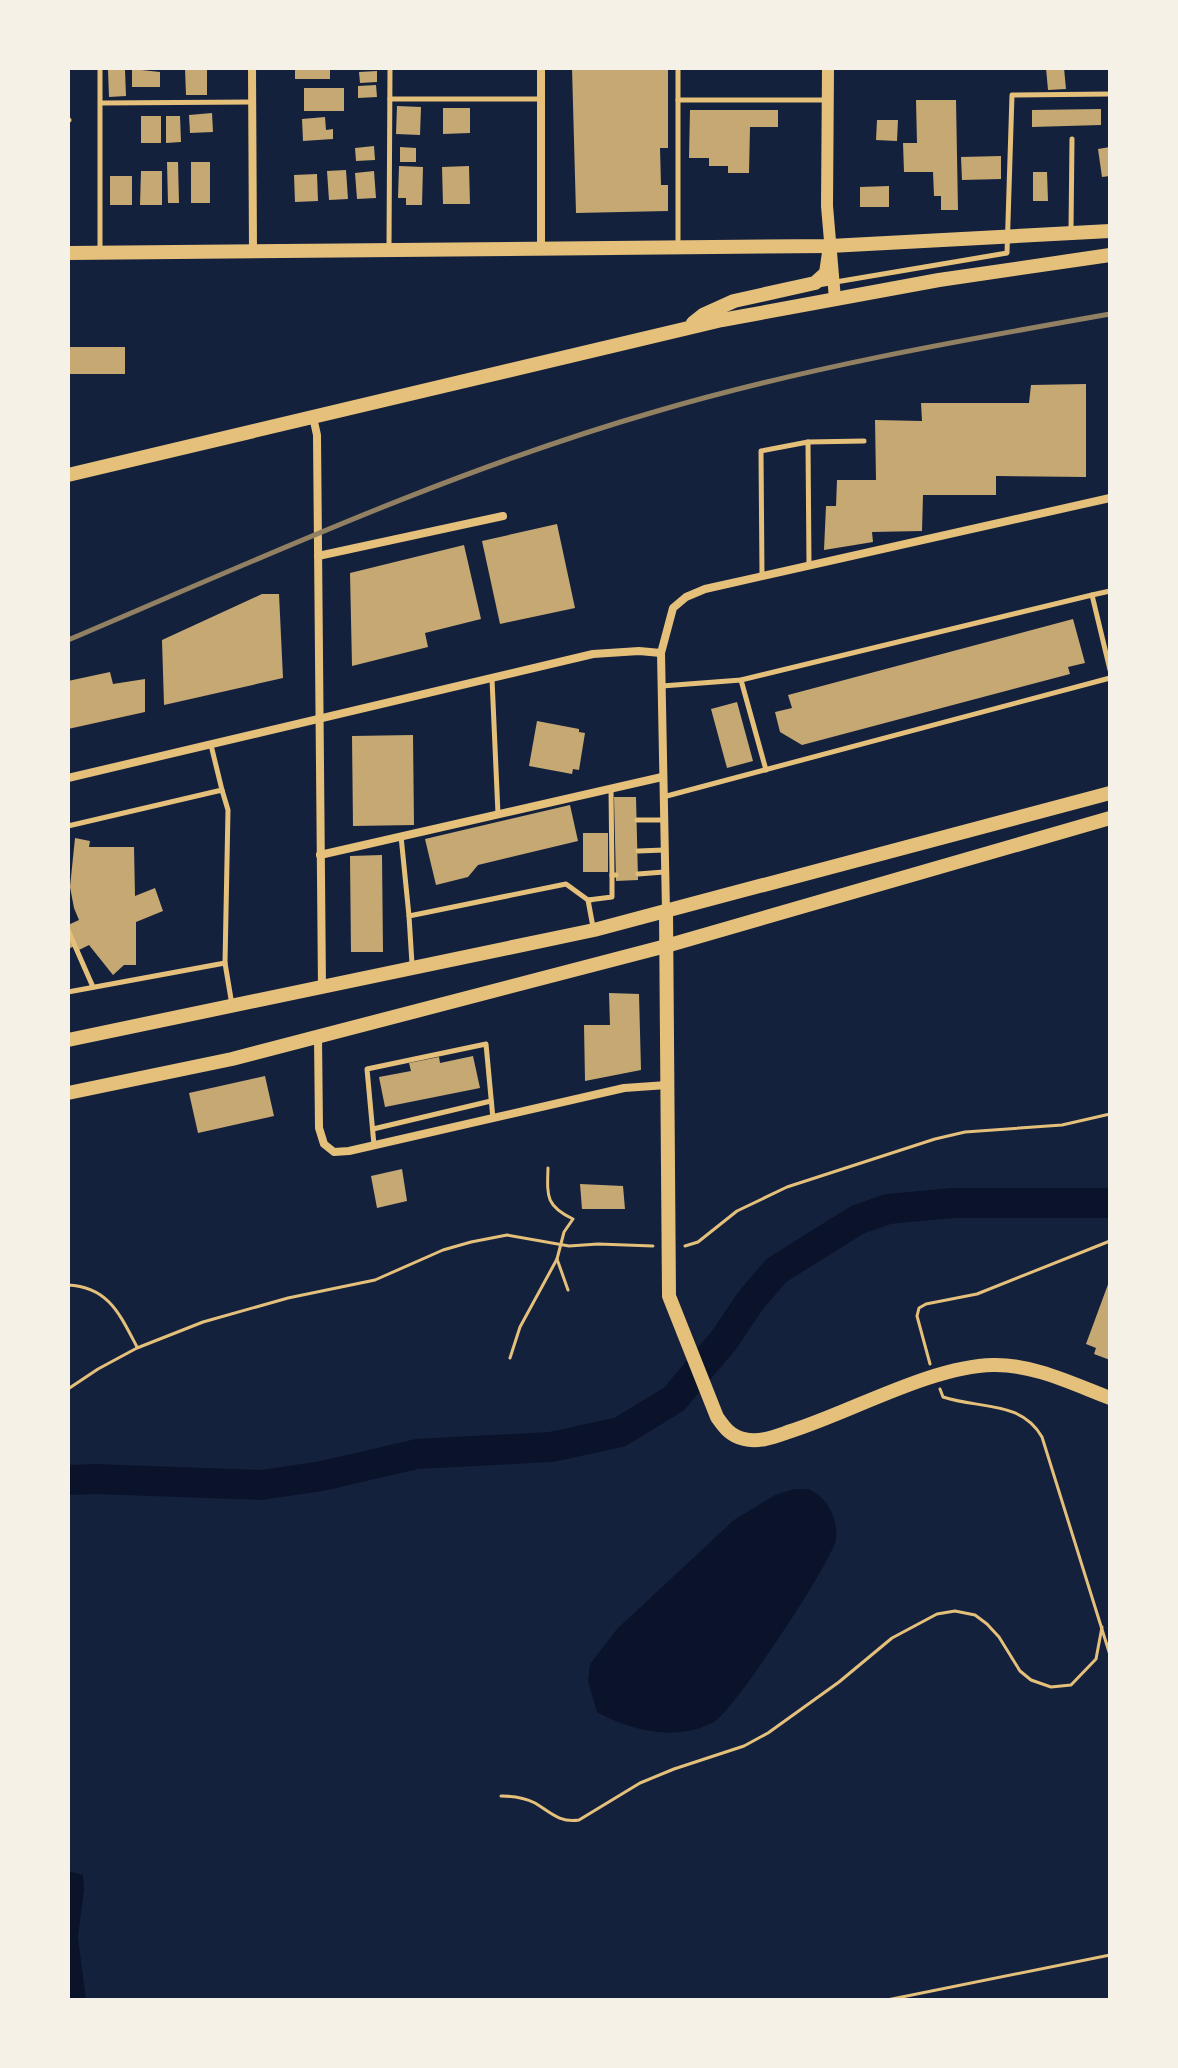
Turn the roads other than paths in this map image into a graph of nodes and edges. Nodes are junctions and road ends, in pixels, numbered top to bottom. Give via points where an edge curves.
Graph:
1 (100, 68) edge
2 (252, 68) edge
3 (390, 68) edge
4 (541, 68) edge
5 (678, 68) edge
6 (828, 68) edge
7 (1110, 94) edge
8 (390, 99) junction
9 (541, 99) junction
10 (678, 100) junction
11 (827, 100) junction
12 (252, 102) junction
13 (101, 103) junction
14 (1072, 139) dead end
15 (1110, 231) edge
16 (1071, 232) junction
17 (1010, 238) junction
18 (830, 246) junction
19 (678, 249) junction
20 (541, 251) junction
21 (100, 252) junction
22 (389, 252) junction
23 (68, 253) edge
24 (253, 253) junction
25 (1110, 255) edge
26 (833, 282) junction
27 (805, 287) junction
28 (835, 299) junction
29 (686, 328) junction
30 (313, 417) junction
31 (864, 441) dead end
32 (808, 442) junction
33 (68, 475) edge
34 (1110, 498) edge
35 (503, 516) dead end
36 (318, 556) junction
37 (809, 566) junction
38 (762, 576) junction
39 (1110, 591) edge
40 (1092, 595) junction
41 (661, 653) junction
42 (1110, 670) edge
43 (492, 678) junction
44 (1110, 678) edge
45 (741, 680) junction
46 (662, 686) junction
47 (320, 719) junction
48 (211, 744) junction
49 (766, 770) junction
50 (662, 777) junction
51 (68, 778) edge
52 (611, 789) junction
53 (222, 790) junction
54 (1110, 793) edge
55 (663, 797) junction
56 (498, 814) junction
57 (1110, 818) edge
58 (637, 820) dead end
59 (663, 820) junction
60 (68, 826) edge
61 (401, 836) junction
62 (664, 850) junction
63 (638, 851) dead end
64 (320, 855) junction
65 (664, 872) junction
66 (638, 874) dead end
67 (588, 900) junction
68 (666, 911) junction
69 (409, 916) junction
70 (68, 930) edge
71 (594, 930) junction
72 (666, 946) junction
73 (225, 963) junction
74 (413, 968) junction
75 (93, 987) junction
76 (322, 987) junction
77 (68, 992) edge
78 (232, 1006) junction
79 (318, 1037) junction
80 (68, 1040) edge
81 (667, 1085) junction
82 (68, 1093) edge
83 (491, 1101) junction
84 (493, 1119) junction
85 (373, 1129) junction
86 (375, 1146) junction
87 (1110, 1398) edge

1 - 13 lane
2 - 12 street
3 - 8 lane
4 - 9 street
5 - 10 lane
6 - 11 street
7 - 17 lane via 1012,95
8 - 9 lane
8 - 22 lane
9 - 20 street
10 - 11 lane
10 - 19 lane
11 - 18 street
12 - 13 lane
12 - 24 street
13 - 21 lane
14 - 16 lane
15 - 16 main road
16 - 17 main road
17 - 18 main road
17 - 26 lane via 1007,253
18 - 19 main road
18 - 26 street
18 - 27 main road via 826,273
19 - 20 main road
20 - 22 main road
21 - 23 main road
21 - 24 main road
22 - 24 main road
25 - 28 main road
26 - 27 lane
26 - 28 street
27 - 29 main road via 734,301
28 - 29 main road
29 - 30 main road
30 - 33 main road
30 - 36 street
31 - 32 lane
32 - 37 lane
32 - 38 lane via 761,451
34 - 37 street
35 - 36 street
36 - 47 street
37 - 38 street
38 - 41 street via 686,597 673,608
39 - 40 lane
40 - 42 lane
40 - 45 lane
41 - 43 street via 593,654
41 - 46 street
43 - 47 street
43 - 56 lane
44 - 49 lane
45 - 46 lane
45 - 49 lane
46 - 50 street
47 - 48 street
47 - 64 street
48 - 51 street
48 - 53 lane
49 - 55 lane
50 - 52 street
50 - 55 street
52 - 56 street
52 - 67 lane via 612,897
53 - 60 lane
53 - 73 lane via 228,810
54 - 68 main road
55 - 59 street
56 - 61 street
57 - 72 main road
58 - 59 lane
59 - 62 street
61 - 64 street
61 - 69 lane
62 - 63 lane
62 - 65 street
64 - 76 street
65 - 66 lane
65 - 68 street
67 - 69 lane via 566,884
67 - 71 lane
68 - 71 main road
68 - 72 main road
69 - 74 lane
70 - 75 lane
71 - 74 main road
72 - 79 main road
72 - 81 main road
73 - 75 lane
73 - 78 lane
74 - 76 main road
75 - 77 lane
76 - 78 main road
78 - 80 main road
79 - 82 main road
79 - 86 street via 319,1128 324,1144 334,1152
81 - 84 street via 624,1088
81 - 87 main road via 669,1296 717,1417 728,1432 760,1440 974,1367 1034,1370
83 - 84 lane
83 - 85 lane
83 - 85 lane via 486,1044 367,1069
84 - 86 street
85 - 86 lane

